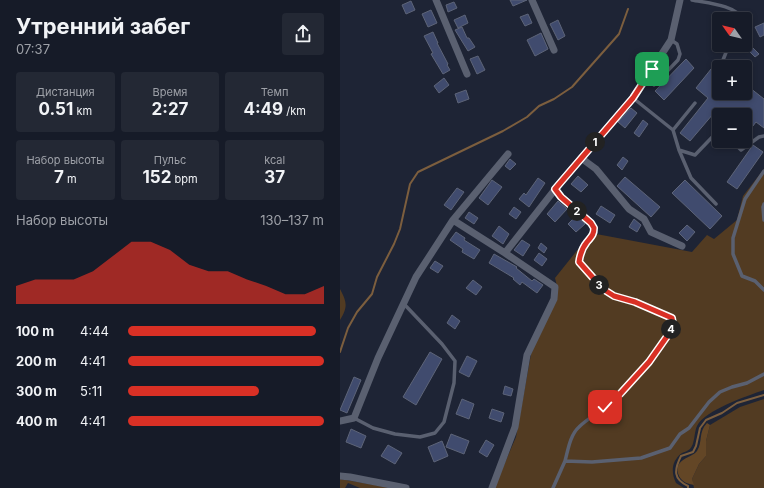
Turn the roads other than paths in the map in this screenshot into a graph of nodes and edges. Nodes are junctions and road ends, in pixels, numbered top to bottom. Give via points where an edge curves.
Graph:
1 (436, 0) edge
2 (532, 0) edge
3 (680, 0) edge
4 (692, 0) edge
5 (737, 12) edge
6 (671, 40) junction
7 (554, 50) dead end
8 (726, 52) edge
9 (723, 60) dead end
10 (467, 74) dead end
11 (654, 85) dead end
12 (633, 98) junction
13 (696, 103) dead end
14 (673, 130) junction
15 (764, 136) edge
16 (712, 137) edge
17 (752, 142) edge
18 (679, 150) junction
19 (508, 154) dead end
20 (581, 158) junction
21 (764, 171) edge
22 (555, 189) junction
23 (716, 204) dead end
24 (764, 204) edge
25 (453, 220) junction
26 (764, 220) edge
27 (591, 223) joint
28 (682, 246) dead end
29 (505, 253) junction
30 (764, 290) edge
31 (404, 304) junction
32 (764, 374) edge
33 (354, 418) junction
34 (340, 421) edge
35 (565, 461) junction
36 (340, 476) edge
37 (406, 488) edge
38 (492, 488) edge
39 (553, 488) edge

1 - 10 street
2 - 7 street
3 - 6 street
4 - 5 lane via 730,8
6 - 11 lane via 677,44 680,54 678,60
6 - 12 street
8 - 9 lane
12 - 14 lane
12 - 20 street
13 - 14 lane
14 - 18 lane
15 - 17 lane
16 - 18 lane via 695,155
18 - 23 lane via 692,178
19 - 25 street
20 - 22 street
20 - 28 street via 596,169 629,209 644,220 651,232
21 - 30 lane via 745,199 733,238 733,254 742,276 755,281
22 - 27 street
22 - 29 street
24 - 26 lane
25 - 29 street
25 - 31 street via 416,277
27 - 35 lane via 594,234 580,253 579,262 603,289 614,296 672,318 673,324 649,362 633,380 605,407 578,427 572,437
29 - 38 street via 555,287 554,299 528,355 515,427
31 - 33 street via 378,358
31 - 33 lane via 455,361 454,383 444,422 435,433 420,437 373,428
32 - 35 lane via 720,392 670,448 641,458 592,462
33 - 34 street
35 - 39 lane
36 - 37 street

